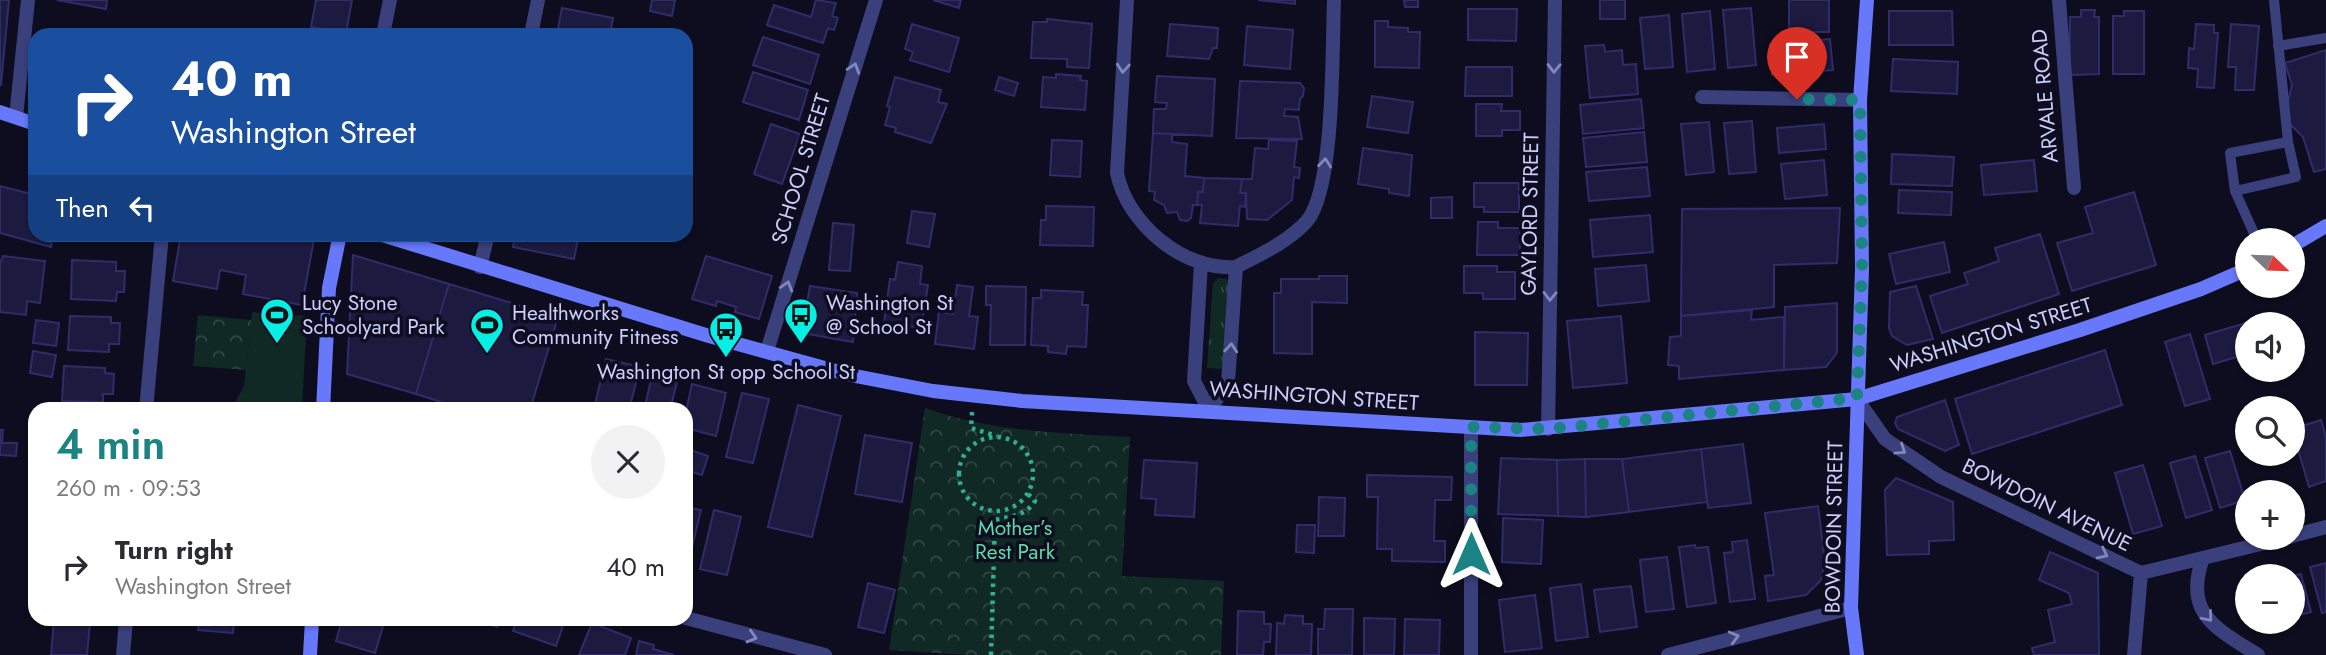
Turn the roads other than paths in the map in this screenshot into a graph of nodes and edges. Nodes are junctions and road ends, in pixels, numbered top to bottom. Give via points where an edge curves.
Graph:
1 (28, 0) edge
2 (390, 0) edge
3 (538, 0) edge
4 (876, 0) edge
5 (1127, 0) edge
6 (1334, 0) edge
7 (1555, 0) edge
8 (1867, 0) edge
9 (2059, 0) edge
10 (2274, 0) edge
11 (384, 28) edge
12 (532, 28) edge
13 (2326, 38) edge
14 (2278, 46) junction
15 (1702, 97) dead end
16 (1860, 100) junction
17 (0, 112) edge
18 (16, 117) junction
19 (28, 121) edge
20 (2288, 142) junction
21 (2074, 188) dead end
22 (2235, 191) junction
23 (2326, 226) edge
24 (2252, 228) edge
25 (2305, 238) edge
26 (161, 242) edge
27 (338, 242) edge
28 (403, 242) edge
29 (486, 242) edge
30 (1200, 263) junction
31 (480, 267) junction
32 (1236, 267) junction
33 (2235, 274) edge
34 (768, 351) junction
35 (1857, 398) junction
36 (147, 402) edge
37 (323, 402) edge
38 (1209, 410) junction
39 (1471, 427) junction
40 (1548, 429) junction
41 (2326, 527) edge
42 (2305, 533) edge
43 (2237, 550) edge
44 (2203, 558) junction
45 (2141, 573) junction
46 (1851, 608) junction
47 (693, 620) edge
48 (125, 626) edge
49 (312, 626) edge
50 (123, 655) edge
51 (310, 655) edge
52 (825, 655) edge
53 (1471, 655) edge
54 (1668, 655) edge
55 (1857, 655) edge
56 (2134, 655) edge
57 (2258, 655) edge

1 - 18 street
2 - 11 street
3 - 12 street
34 -> 4 street, SCHOOL STREET
5 -> 30 street via 1116,173 1121,194 1130,211 1158,238
32 -> 6 street via 1276,246 1308,220 1318,201 1325,170
7 -> 40 street, GAYLORD STREET
8 - 16 main road, BOWDOIN STREET
9 - 21 street, ARVALE ROAD
10 - 14 lane
13 - 14 lane
14 - 20 lane
15 - 16 street
16 - 35 main road, BOWDOIN STREET via 1862,269
17 - 18 main road
18 - 19 main road
20 - 22 lane via 2230,153
20 - 22 lane via 2296,177
22 - 24 lane
23 - 25 main road
26 - 36 street
27 - 37 main road via 329,288
28 - 31 main road, WASHINGTON STREET
29 - 31 street
30 - 32 street via 1218,269
30 - 38 street via 1194,381
31 - 34 main road, WASHINGTON STREET
38 -> 32 street via 1228,383
33 - 35 main road, WASHINGTON STREET via 2080,330
34 - 38 main road, WASHINGTON STREET via 850,375 974,396
35 - 40 main road, WASHINGTON STREET
35 -> 45 street, BOWDOIN AVENUE via 1885,439 1941,477
35 - 46 main road, BOWDOIN STREET
38 - 39 main road, WASHINGTON STREET
39 - 40 main road, WASHINGTON STREET
39 - 53 street
41 - 42 street, BOWDOIN AVENUE
43 - 44 street, BOWDOIN AVENUE
44 - 45 street, BOWDOIN AVENUE
44 -> 57 street via 2196,578 2196,600 2206,618
45 - 56 street
54 -> 46 street
46 - 55 main road, BOWDOIN STREET
47 -> 52 street
48 - 50 street
49 - 51 main road

